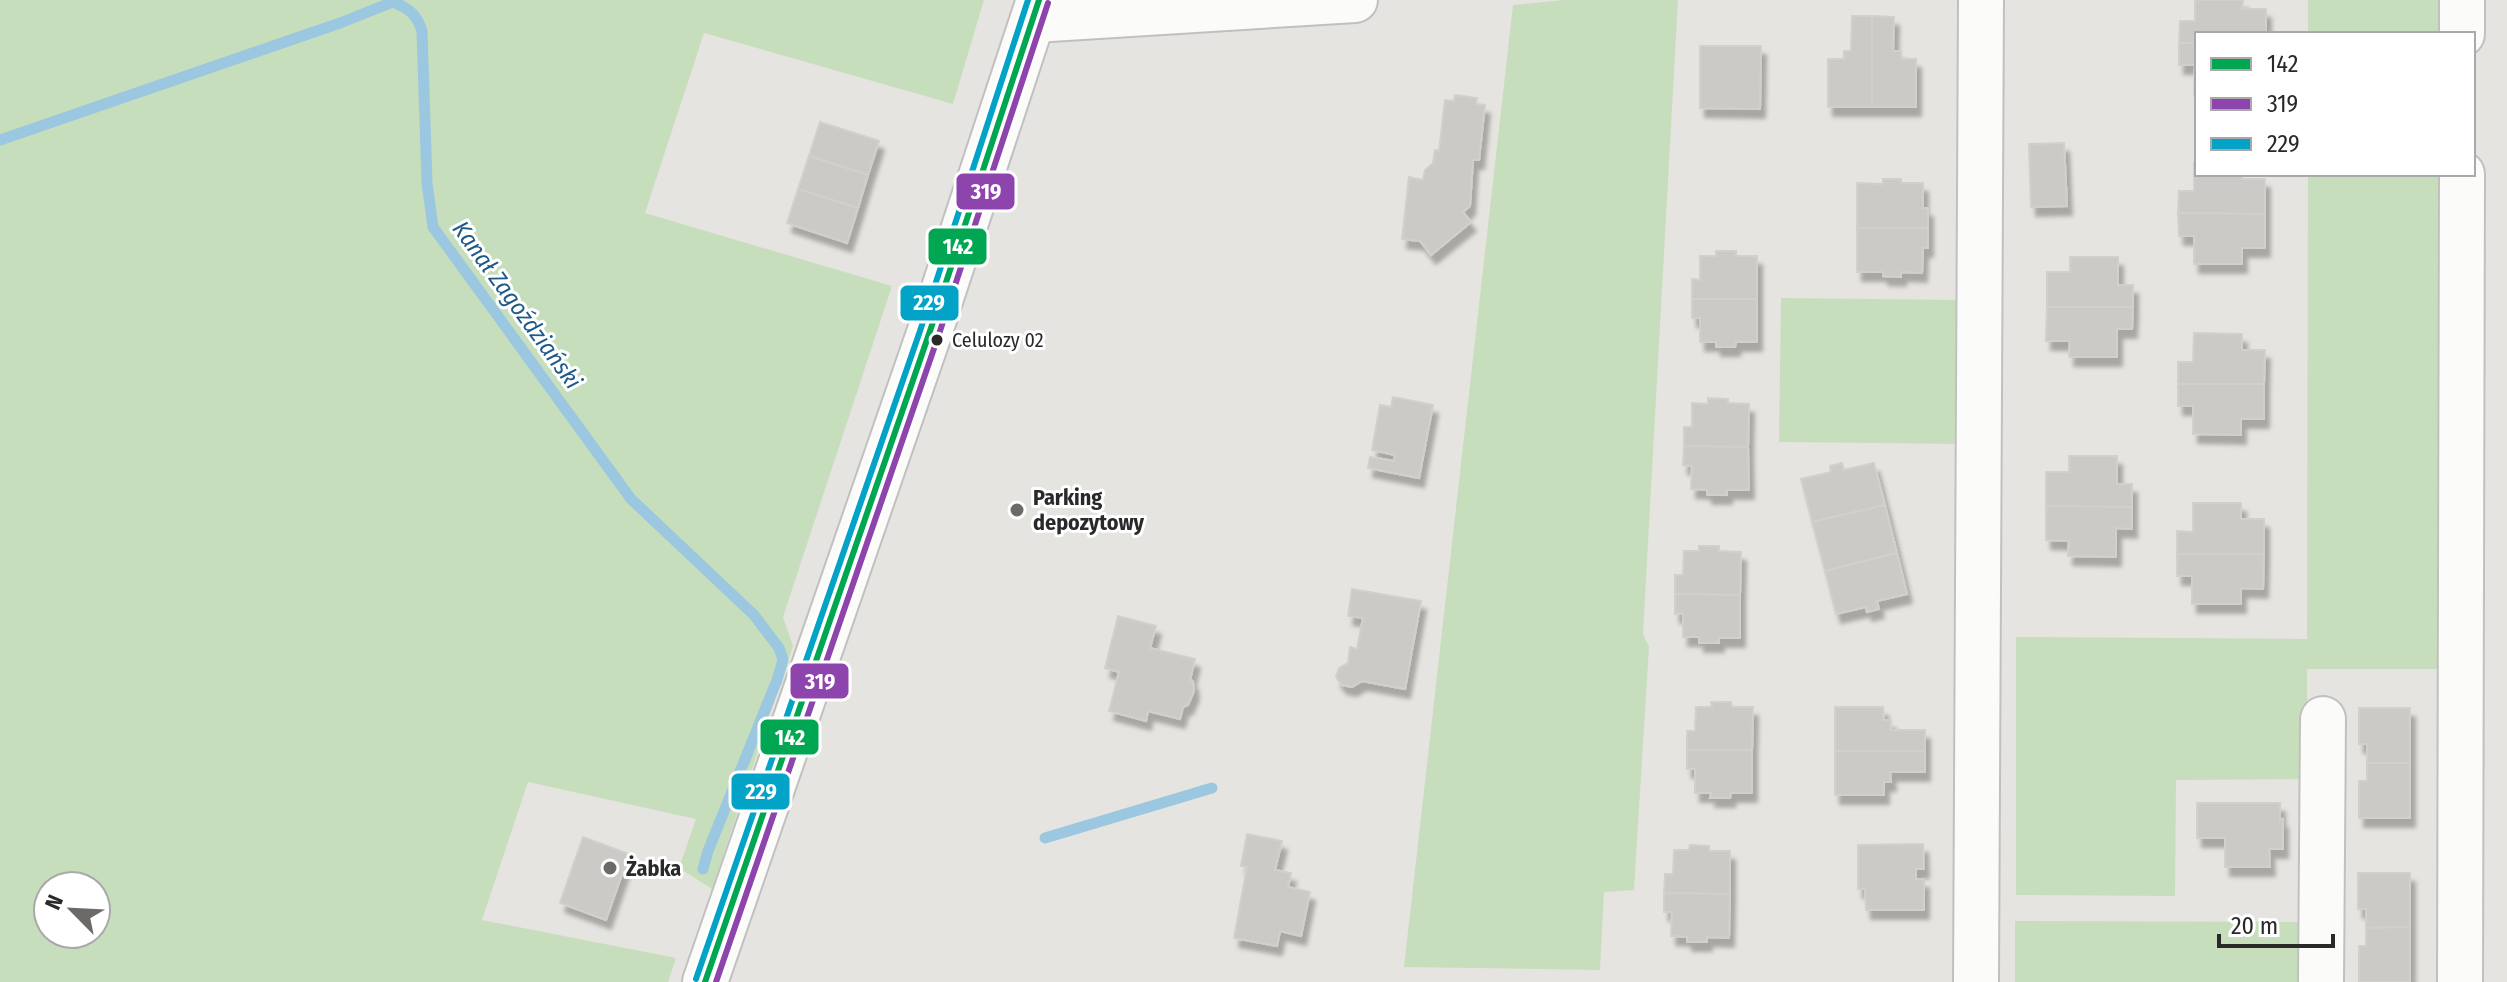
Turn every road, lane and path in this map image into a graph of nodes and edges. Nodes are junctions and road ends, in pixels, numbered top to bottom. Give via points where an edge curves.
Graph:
1 (1355, 0) edge
2 (1981, 0) edge
3 (2462, 0) edge
4 (1036, 10) edge
5 (2462, 32) edge
6 (2462, 176) edge
7 (2323, 719) dead end
8 (705, 982) edge
9 (1976, 982) edge
10 (2321, 982) edge
11 (2460, 982) edge

1 - 4 street
2 - 9 street
3 - 5 street
4 - 8 street
6 - 11 street
7 - 10 street

